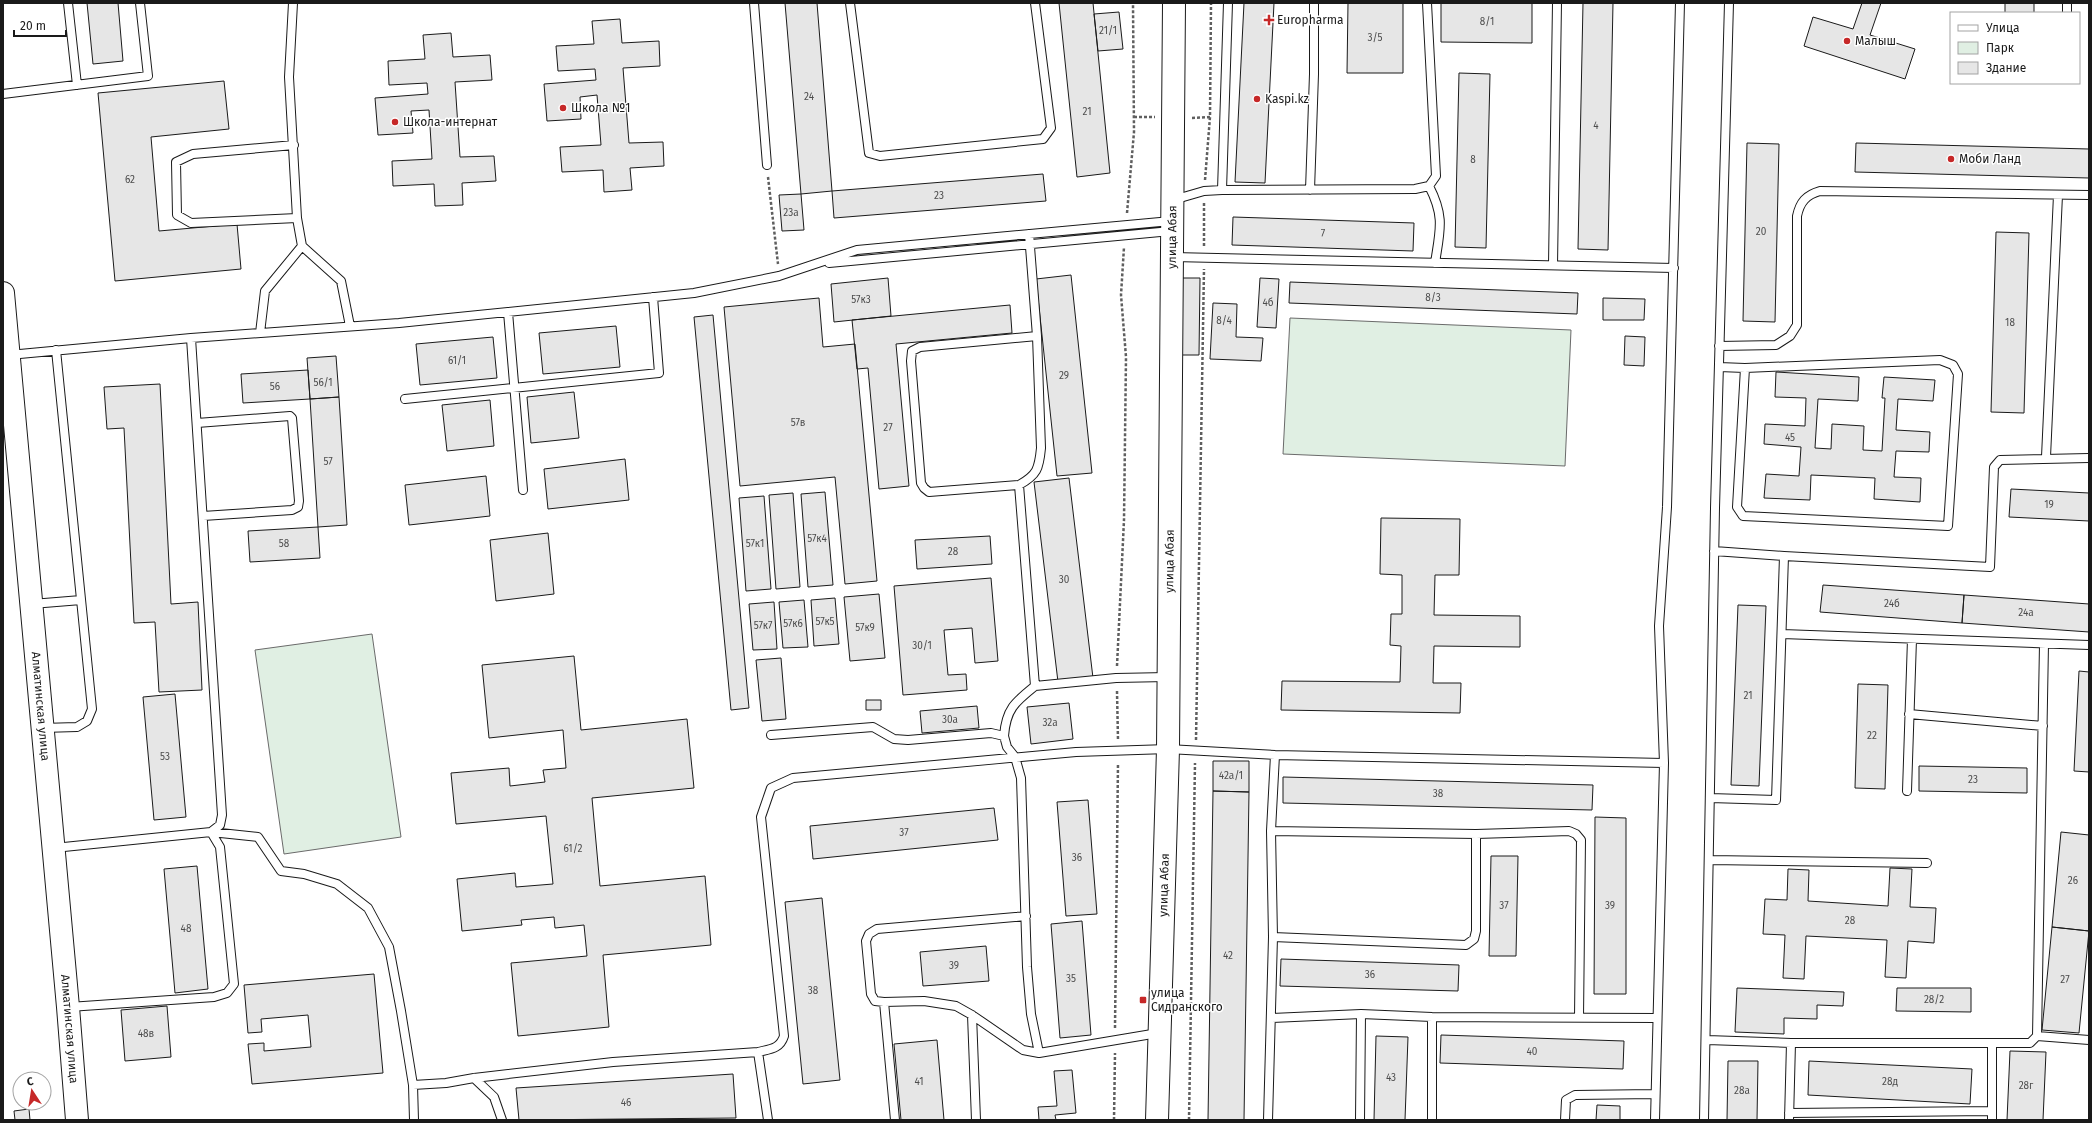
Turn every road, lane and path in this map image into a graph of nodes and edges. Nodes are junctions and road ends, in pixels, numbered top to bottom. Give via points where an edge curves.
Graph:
1 (68, 3) edge
2 (140, 3) edge
3 (293, 3) edge
4 (754, 3) edge
5 (850, 3) edge
6 (1035, 3) edge
7 (1133, 3) edge
8 (1174, 3) edge
9 (1211, 3) edge
10 (1228, 3) edge
11 (1314, 3) edge
12 (1427, 3) edge
13 (1557, 3) edge
14 (1680, 3) edge
15 (1729, 3) edge
16 (77, 85) junction
17 (3, 94) edge
18 (1134, 117) junction
19 (1173, 117) junction
20 (1210, 117) junction
21 (294, 145) junction
22 (767, 165) joint
23 (1429, 186) junction
24 (1222, 190) junction
25 (1310, 190) junction
26 (1204, 191) junction
27 (2058, 195) junction
28 (2089, 195) edge
29 (297, 218) junction
30 (1171, 218) junction
31 (1126, 225) junction
32 (1029, 234) junction
33 (1030, 244) junction
34 (302, 246) junction
35 (1171, 257) junction
36 (1204, 258) junction
37 (820, 263) junction
38 (1435, 263) junction
39 (1552, 265) junction
40 (1674, 268) junction
41 (779, 276) junction
42 (3, 293) edge
43 (653, 297) junction
44 (508, 312) junction
45 (350, 326) junction
46 (260, 333) junction
47 (1037, 336) junction
48 (191, 338) junction
49 (1719, 346) junction
50 (56, 350) junction
51 (9, 355) junction
52 (1719, 367) junction
53 (1745, 368) junction
54 (514, 387) junction
55 (405, 398) dead end
56 (197, 423) junction
57 (2046, 457) junction
58 (2089, 458) edge
59 (1019, 485) junction
60 (523, 490) dead end
61 (202, 516) junction
62 (1714, 551) junction
63 (1784, 556) junction
64 (81, 600) junction
65 (31, 604) junction
66 (1782, 634) junction
67 (1912, 639) junction
68 (2044, 644) junction
69 (2089, 645) edge
70 (1169, 677) junction
71 (1035, 686) junction
72 (1910, 714) junction
73 (2043, 726) junction
74 (41, 728) junction
75 (771, 734) dead end
76 (1004, 736) junction
77 (1168, 749) junction
78 (1196, 750) junction
79 (1275, 755) junction
80 (1015, 757) junction
81 (1664, 763) junction
82 (1907, 791) dead end
83 (1710, 798) junction
84 (1271, 830) junction
85 (211, 832) junction
86 (1476, 834) junction
87 (54, 848) junction
88 (1709, 860) junction
89 (1927, 863) dead end
90 (1026, 916) junction
91 (1273, 937) junction
92 (884, 1002) junction
93 (68, 1007) junction
94 (1361, 1014) junction
95 (972, 1015) junction
96 (1432, 1016) junction
97 (1579, 1017) junction
98 (1272, 1018) junction
99 (1658, 1018) junction
100 (1159, 1033) junction
101 (2037, 1036) junction
102 (1706, 1040) junction
103 (2089, 1040) edge
104 (1791, 1043) junction
105 (1992, 1044) junction
106 (758, 1052) junction
107 (1039, 1052) junction
108 (474, 1078) junction
109 (413, 1085) junction
110 (1655, 1094) junction
111 (1992, 1111) junction
112 (1789, 1117) edge
113 (77, 1120) edge
114 (414, 1120) edge
115 (502, 1120) edge
116 (768, 1120) edge
117 (895, 1120) edge
118 (976, 1120) edge
119 (1156, 1120) edge
120 (1189, 1120) edge
121 (1268, 1120) edge
122 (1360, 1120) edge
123 (1432, 1120) edge
124 (1565, 1120) edge
125 (1655, 1120) edge
126 (1704, 1120) edge
127 (1992, 1120) edge

1 - 16 lane
2 - 16 lane via 148,76
3 - 21 lane via 289,78
4 - 22 lane
5 - 6 lane via 868,153 880,156 1043,139 1051,128
7 - 18 path
8 - 19 street, улица Абая
9 - 20 path
10 - 24 lane
11 - 25 lane
12 - 23 lane via 1436,176
13 - 39 lane
14 - 40 lane
15 - 49 lane
16 - 17 lane
18 - 19 path
18 - 31 path
19 - 20 path
19 - 30 street, улица Абая
20 - 26 path
21 - 29 lane
21 - 29 lane via 193,154 176,162 177,215 191,223
22 - 41 path
23 - 25 lane via 1415,189
23 - 38 lane via 1440,209
24 - 25 lane
24 - 26 lane
26 - 30 lane
26 - 36 path
27 - 28 lane
27 - 49 lane via 1820,191 1809,194 1797,216 1797,325 1790,336 1776,345
27 - 57 lane
29 - 34 lane
30 - 31 lane
30 - 33 lane
30 - 35 street, улица Абая
31 - 32 lane
32 - 33 lane
32 - 37 lane via 857,250
33 - 37 lane
33 - 47 lane
34 - 45 lane via 341,281
34 - 46 lane via 265,291
35 - 36 lane
35 - 70 street, улица Абая
36 - 38 lane
36 - 78 path
37 - 41 lane
38 - 39 lane
39 - 40 lane
40 - 81 lane via 1667,507 1659,626
41 - 43 lane via 694,293
42 - 51 street, Алматинская улица
43 - 44 lane
43 - 54 lane via 659,373
44 - 45 lane
44 - 54 lane
45 - 46 lane
46 - 48 lane
47 - 59 lane via 1040,461 1033,478
47 - 59 lane via 920,347 912,351 921,483 924,488 930,492
48 - 50 lane
48 - 56 lane
49 - 52 lane
50 - 51 lane
50 - 64 lane
51 - 65 street, Алматинская улица
52 - 53 lane
52 - 62 lane
53 - 53 lane via 1940,360 1953,365 1958,374 1948,526 1743,516 1738,507
54 - 55 lane
54 - 60 lane
56 - 61 lane
56 - 61 lane via 290,416 299,501 298,507 292,510
57 - 58 lane
57 - 63 lane via 2000,460 1996,463 1990,567
59 - 71 lane
61 - 85 lane via 222,815 220,824
62 - 63 lane
62 - 83 lane
63 - 66 lane
64 - 65 lane
64 - 74 lane via 92,709 87,721 77,727
65 - 74 street, Алматинская улица
66 - 67 lane
66 - 83 lane via 1776,800
67 - 68 lane
67 - 72 lane
68 - 69 lane
68 - 73 lane
70 - 71 lane via 1116,678
70 - 77 street, улица Абая
71 - 76 lane via 1017,701 1006,720
72 - 73 lane
72 - 82 lane
73 - 101 lane
74 - 87 street, Алматинская улица
75 - 76 lane via 873,727 894,739 908,740 991,733
76 - 80 lane via 1007,747
77 - 78 lane
77 - 80 lane
77 - 100 street, улица Абая
78 - 79 lane
78 - 120 path
79 - 81 lane
79 - 84 lane
80 - 90 lane via 1021,778
80 - 106 lane via 793,778 771,788 761,817 784,1036 777,1047
81 - 99 lane
83 - 88 lane
84 - 86 lane
84 - 91 lane
85 - 87 lane
85 - 93 lane via 220,847 234,984 227,993 214,997
85 - 109 lane via 258,838 281,871 304,874 337,884 368,908 389,947
86 - 91 lane via 1476,931 1474,939 1466,945
86 - 97 lane via 1569,831 1576,834 1580,840
87 - 93 street, Алматинская улица
88 - 89 lane
88 - 102 lane
90 - 92 lane via 877,929 869,934 866,941 871,994 875,1001
90 - 107 lane via 1031,1014
91 - 98 lane
92 - 95 lane via 924,1001 956,1006
92 - 117 lane
93 - 113 street, Алматинская улица
94 - 96 lane
94 - 98 lane
94 - 122 lane
95 - 107 lane via 1023,1050
95 - 118 lane
96 - 97 lane
96 - 123 lane
97 - 99 lane
98 - 121 lane
99 - 110 lane
100 - 107 lane
100 - 119 street, улица Абая
101 - 103 lane
101 - 105 lane via 2030,1044
102 - 104 lane
102 - 126 lane
104 - 105 lane
104 - 112 lane
105 - 111 lane
106 - 108 lane via 613,1062
106 - 116 lane
108 - 109 lane
108 - 115 lane via 494,1097
109 - 114 lane
110 - 124 lane via 1575,1095 1566,1100
110 - 125 lane
111 - 112 lane
111 - 127 lane

